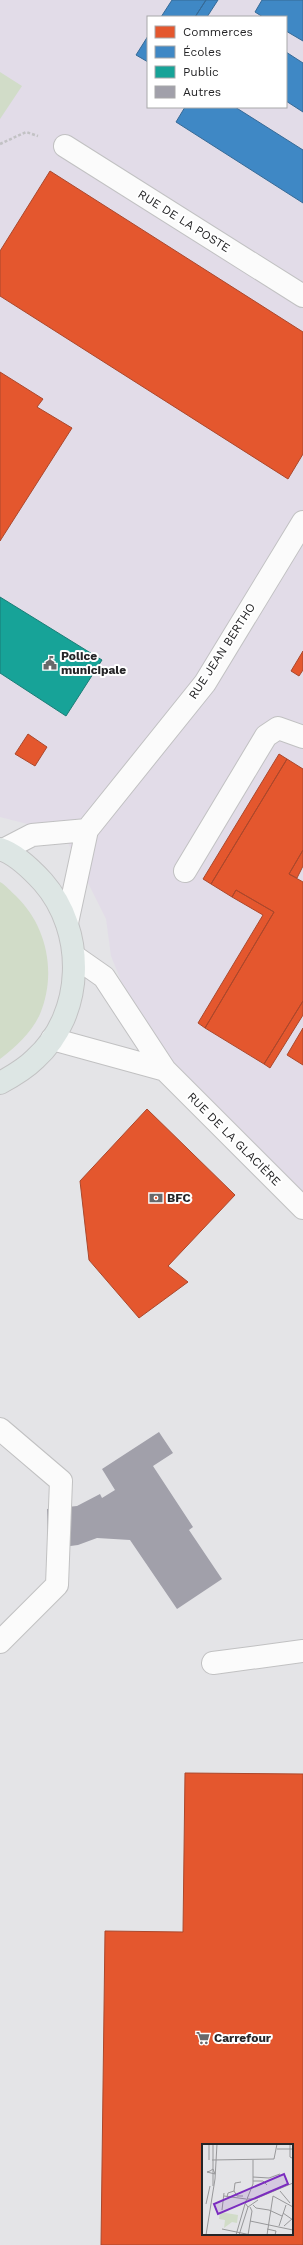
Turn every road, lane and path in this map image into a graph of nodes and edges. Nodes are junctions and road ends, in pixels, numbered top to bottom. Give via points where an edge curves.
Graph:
1 (0, 144) edge
2 (65, 146) joint
3 (303, 296) edge
4 (303, 522) edge
5 (303, 737) edge
6 (87, 830) junction
7 (2, 849) edge
8 (185, 871) dead end
9 (67, 923) junction
10 (74, 956) junction
11 (52, 1039) junction
12 (165, 1070) junction
13 (0, 1083) edge
14 (303, 1208) edge
15 (0, 1429) edge
16 (0, 1642) edge
17 (303, 1651) edge
18 (213, 1663) dead end

1 - 2 path via 26,132
2 - 3 street, RUE DE LA POSTE
4 - 6 street, RUE JEAN BERTHO via 205,683
5 - 8 street via 278,728 266,736
6 - 7 street via 32,835
6 - 9 street, RUE JEAN BERTHO
7 - 9 main road via 31,869 53,894
9 - 10 main road
10 - 11 main road via 73,985 66,1014
10 - 12 street, RUE DE LA GLACIÈRE via 104,977
11 - 12 street, RUE DE LA GLACIÈRE
11 - 13 main road via 36,1059
12 - 14 street, RUE DE LA GLACIÈRE
15 - 16 street via 61,1481 57,1585
17 - 18 street

